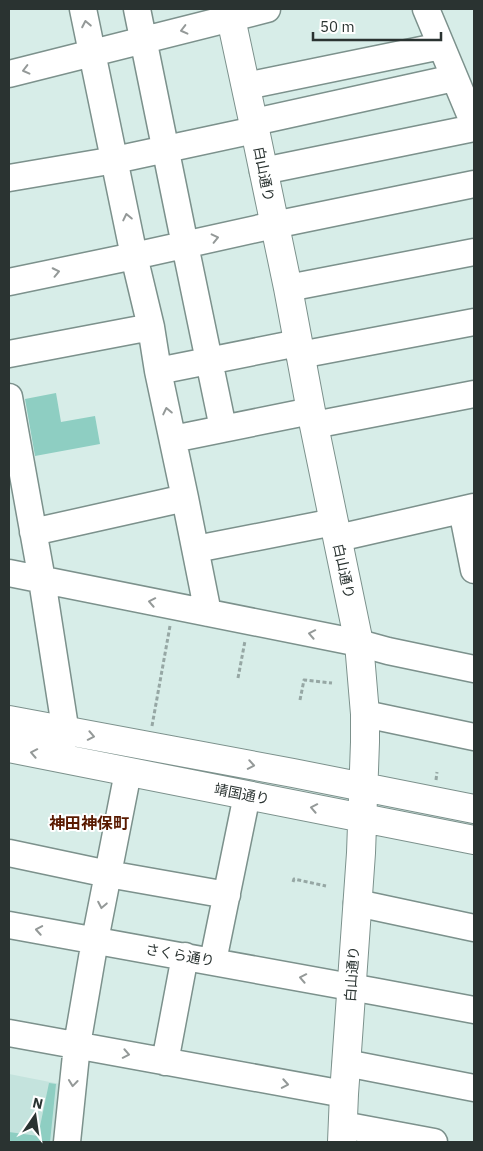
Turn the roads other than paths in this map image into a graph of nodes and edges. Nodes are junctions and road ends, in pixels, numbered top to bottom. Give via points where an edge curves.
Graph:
1 (83, 9) edge
2 (137, 9) edge
3 (267, 9) edge
4 (426, 9) edge
5 (230, 13) edge
6 (143, 40) junction
7 (441, 46) junction
8 (92, 53) junction
9 (9, 74) edge
10 (462, 80) edge
11 (246, 86) junction
12 (474, 124) edge
13 (255, 126) junction
14 (474, 128) edge
15 (165, 150) junction
16 (115, 160) junction
17 (263, 171) junction
18 (9, 178) edge
19 (474, 184) edge
20 (274, 224) junction
21 (184, 245) junction
22 (474, 252) edge
23 (134, 256) junction
24 (9, 282) edge
25 (288, 288) junction
26 (474, 322) edge
27 (151, 327) junction
28 (299, 349) junction
29 (9, 354) edge
30 (210, 361) junction
31 (158, 371) junction
32 (474, 394) edge
33 (9, 397) edge
34 (312, 418) junction
35 (223, 428) junction
36 (173, 439) junction
37 (16, 482) edge
38 (186, 498) junction
39 (468, 508) edge
40 (336, 530) junction
41 (33, 532) junction
42 (196, 549) junction
43 (474, 567) edge
44 (9, 573) edge
45 (42, 580) junction
46 (208, 613) junction
47 (359, 643) junction
48 (474, 669) edge
49 (365, 714) junction
50 (9, 720) edge
51 (64, 731) junction
52 (474, 737) edge
53 (9, 748) edge
54 (60, 758) junction
55 (128, 772) junction
56 (363, 786) junction
57 (247, 795) junction
58 (474, 809) edge
59 (362, 817) junction
60 (474, 840) edge
61 (9, 853) edge
62 (108, 874) junction
63 (227, 895) junction
64 (357, 903) junction
65 (9, 924) edge
66 (474, 928) edge
67 (95, 940) junction
68 (185, 956) junction
69 (214, 961) junction
70 (351, 986) junction
71 (474, 1010) edge
72 (9, 1033) edge
73 (77, 1045) junction
74 (165, 1062) junction
75 (346, 1063) junction
76 (474, 1088) edge
77 (344, 1094) junction
78 (342, 1133) edge
79 (67, 1142) edge
80 (434, 1142) edge

8 -> 1 street
2 - 6 street
3 - 5 street
4 - 7 street
5 -> 6 street
5 - 11 main road, 白山通り
6 - 8 street
6 - 15 street
7 - 10 street
7 - 11 street
8 -> 9 street
8 - 16 street
10 - 12 street
10 - 13 street
11 - 13 main road, 白山通り
13 - 15 street
13 - 17 main road, 白山通り
14 - 17 street
15 - 16 street
15 - 21 street
16 - 18 street
23 -> 16 street
17 - 20 main road, 白山通り
19 - 20 street
21 -> 20 street
20 - 25 main road, 白山通り
21 - 23 street
21 - 30 street
22 - 25 street
24 -> 23 street
23 - 27 street
25 - 28 main road, 白山通り
26 - 28 street
27 - 29 street
27 - 31 street
28 - 30 street
28 - 34 main road, 白山通り
30 - 31 street
30 - 35 street
36 -> 31 street
32 - 34 street
33 - 37 street
34 - 35 street
34 - 40 main road, 白山通り
35 - 36 street
36 - 38 street
37 - 41 street
38 - 41 street
38 - 42 street
39 - 40 street
39 - 43 street
40 - 42 street
40 - 47 main road, 白山通り
41 - 45 street
42 - 46 street
44 - 45 street
46 -> 45 street
45 - 51 street
47 -> 46 street
47 - 48 street
47 - 49 main road, 白山通り
49 - 52 street
49 - 56 main road, 白山通り
50 - 51 main road
51 - 54 street
51 -> 56 main road
54 -> 53 main road, 靖国通り
54 - 55 main road, 靖国通り
55 - 57 main road, 靖国通り
55 - 62 street
56 - 58 main road
56 - 59 main road, 白山通り
59 -> 57 main road, 靖国通り
57 - 63 street
59 - 60 main road, 靖国通り
59 - 64 main road, 白山通り
61 - 62 street
62 - 63 street
62 -> 67 street
63 - 69 street
64 - 66 street
64 - 70 main road, 白山通り
67 -> 65 street, さくら通り
67 - 68 street, さくら通り
67 - 73 street
68 - 69 street, さくら通り
68 - 74 street
70 -> 69 street, さくら通り
70 - 71 street, さくら通り
70 - 75 main road, 白山通り
72 - 73 street
73 -> 74 street
73 -> 79 street
74 -> 77 street
75 - 76 street
75 - 77 main road, 白山通り
77 - 78 main road, 白山通り
78 - 80 street

